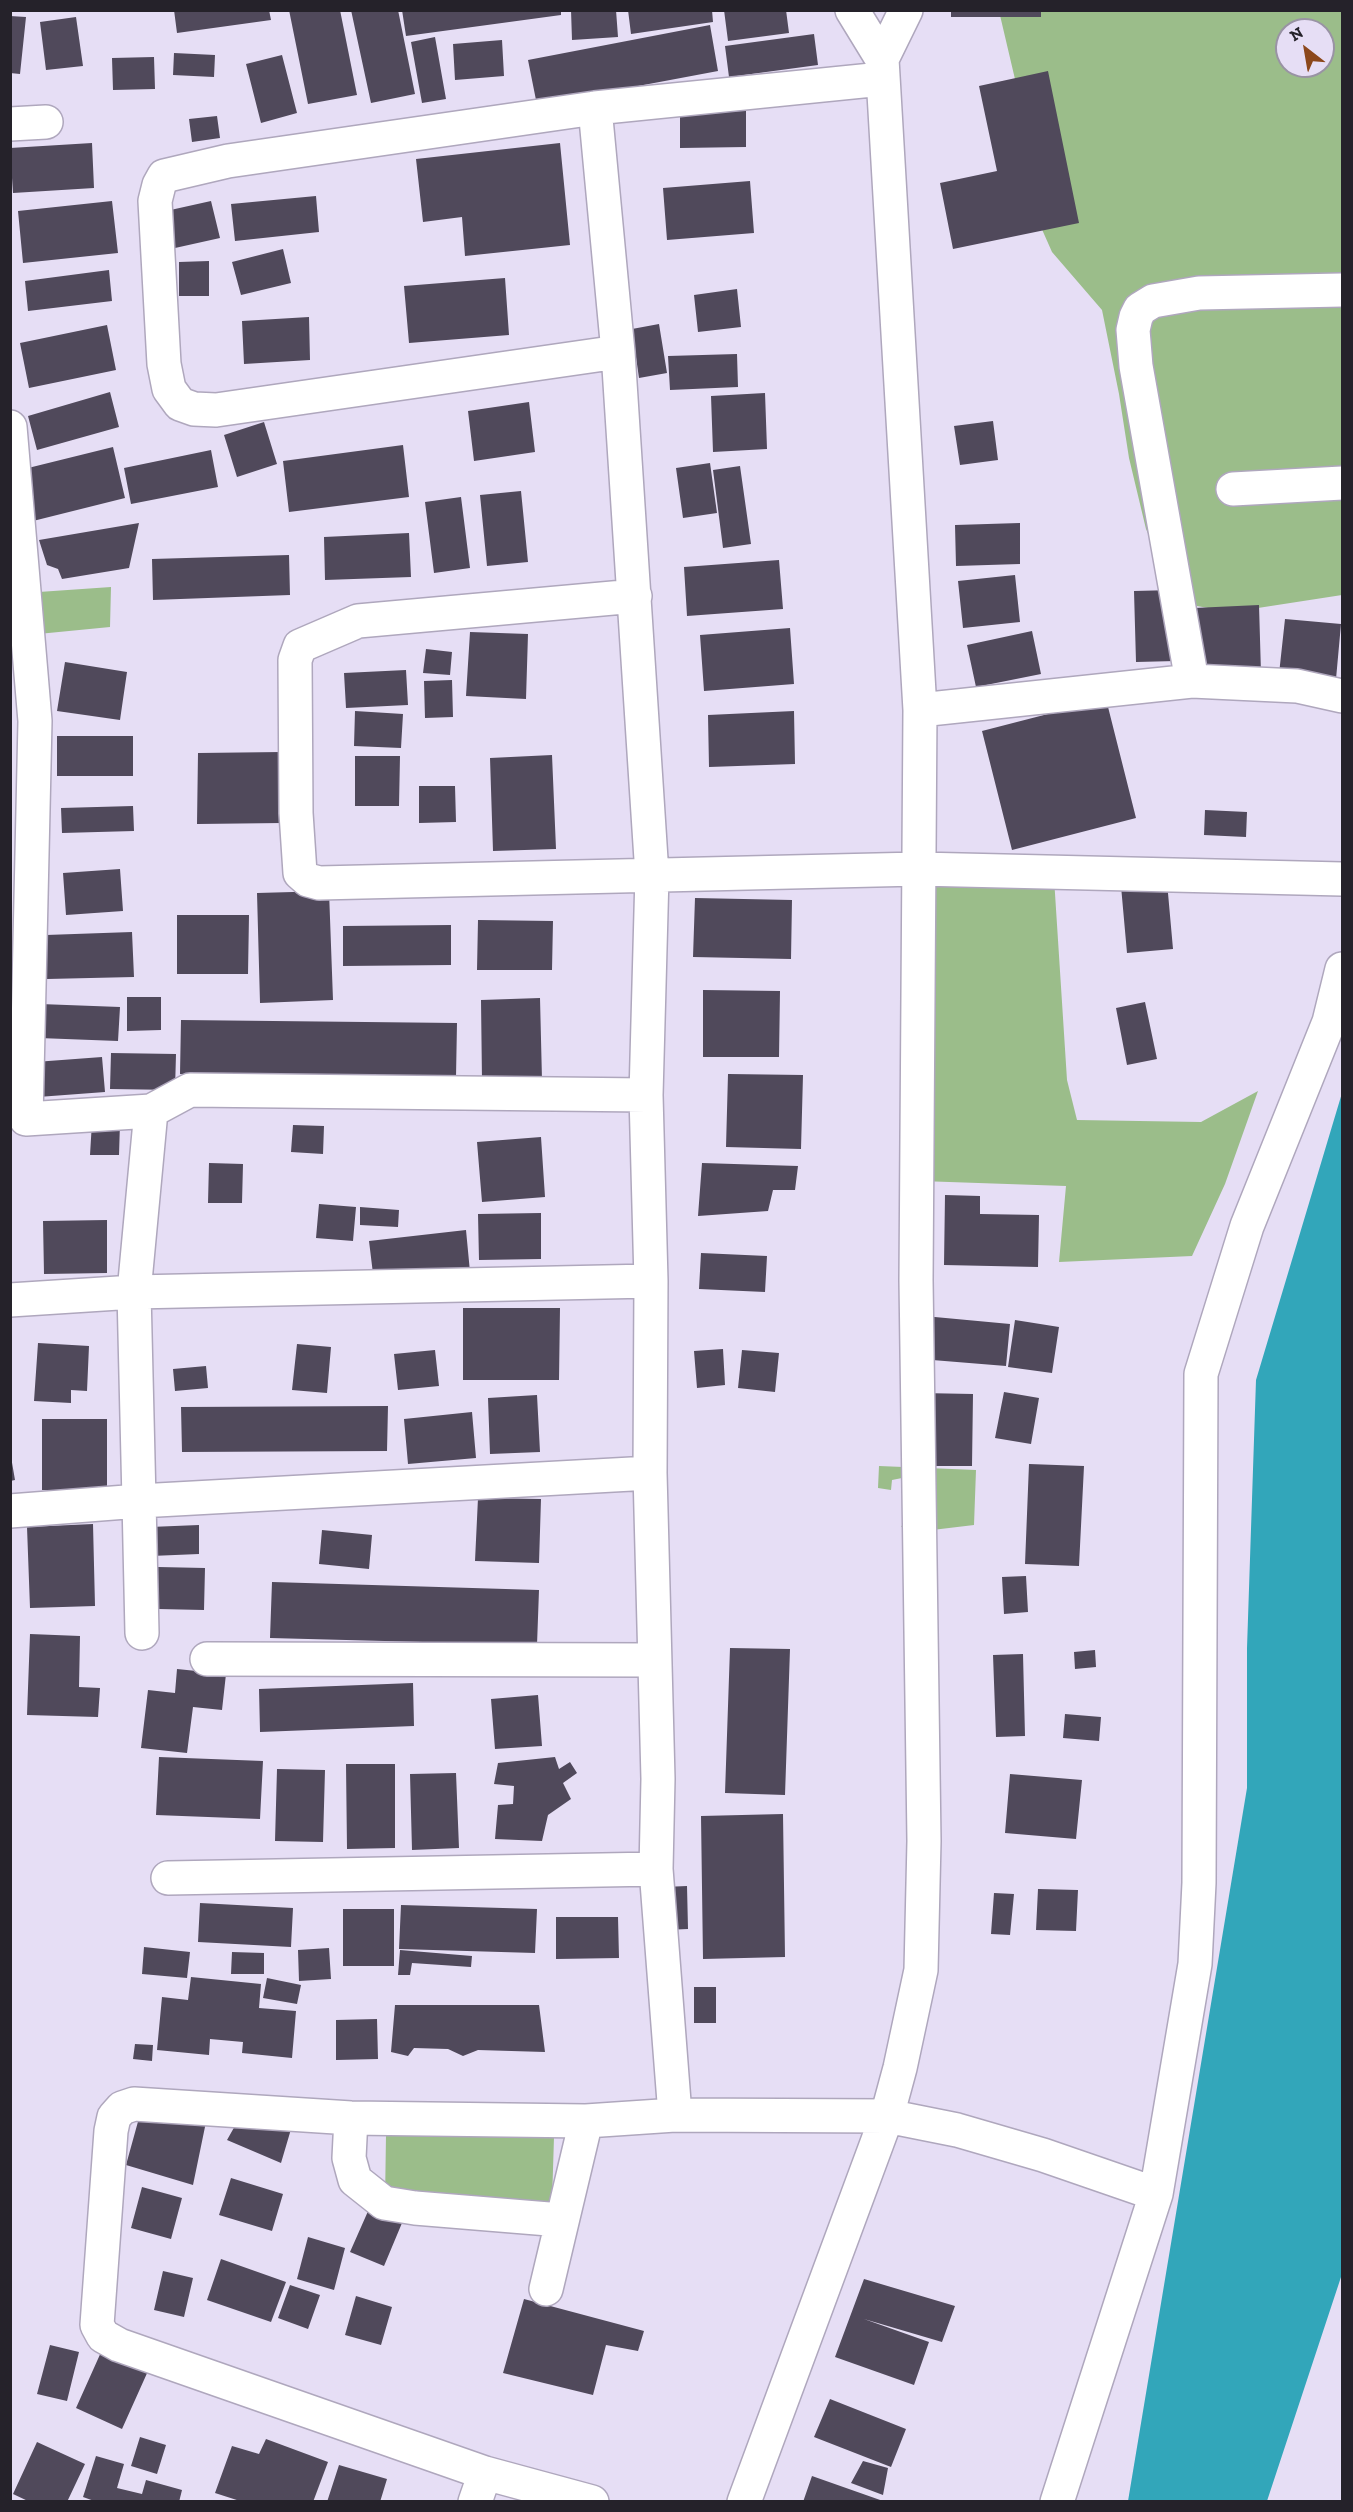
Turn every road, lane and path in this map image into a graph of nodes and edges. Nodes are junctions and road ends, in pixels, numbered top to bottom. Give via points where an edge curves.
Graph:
1 (852, 10) edge
2 (906, 10) edge
3 (882, 69) junction
4 (596, 108) junction
5 (46, 122) dead end
6 (10, 124) edge
7 (1342, 290) edge
8 (618, 352) junction
9 (10, 427) edge
10 (1342, 483) edge
11 (1233, 489) dead end
12 (635, 596) junction
13 (1192, 681) junction
14 (1342, 696) edge
15 (920, 710) junction
16 (23, 721) edge
17 (919, 869) junction
18 (652, 875) junction
19 (1342, 879) edge
20 (21, 920) edge
21 (1342, 969) edge
22 (646, 1095) junction
23 (152, 1111) junction
24 (18, 1119) edge
25 (651, 1281) junction
26 (134, 1292) junction
27 (10, 1300) edge
28 (650, 1473) junction
29 (139, 1501) junction
30 (10, 1511) edge
31 (142, 1633) dead end
32 (207, 1659) dead end
33 (654, 1660) junction
34 (656, 1869) junction
35 (168, 1878) dead end
36 (675, 2115) junction
37 (887, 2116) junction
38 (351, 2118) junction
39 (586, 2121) junction
40 (1156, 2194) junction
41 (561, 2220) junction
42 (546, 2289) dead end
43 (480, 2488) edge
44 (592, 2502) edge
45 (744, 2502) edge
46 (1057, 2502) edge

1 - 3 street
2 - 3 street
3 - 4 street
3 - 15 street
4 - 8 street
4 - 8 street via 228,161 164,176 155,201 164,364 169,389 180,404 194,410 216,410
5 - 6 street
7 - 13 street via 1199,293 1153,301 1140,309 1136,317 1136,366
8 - 12 street
9 - 16 street
10 - 11 street
12 - 18 street
12 - 18 street via 358,621 300,646 295,660 298,863 300,873 319,883
13 - 14 street via 1297,686
13 - 15 street
15 - 17 street
16 - 20 street
17 - 18 street
17 - 19 street
17 - 37 street via 915,1280 923,1912 921,1971
18 - 22 street
20 - 24 street
21 - 40 street via 1329,1022 1247,1226 1201,1374 1199,1883 1195,1964
22 - 23 street via 190,1090
22 - 25 street
23 - 24 street
23 - 26 street
25 - 26 street
25 - 28 street
26 - 27 street
26 - 29 street
28 - 29 street
28 - 33 street
29 - 30 street
29 - 31 street
32 - 33 street
33 - 34 street
34 - 35 street
34 - 36 street
36 - 37 street
36 - 39 street
37 - 40 street via 957,2130
37 - 45 street
38 - 39 street
38 - 41 street via 349,2158 355,2180 384,2203
38 - 43 street via 134,2104 122,2108 114,2117 111,2131 97,2325 104,2336 119,2345
39 - 41 street
40 - 46 street
41 - 42 street
43 - 44 street

